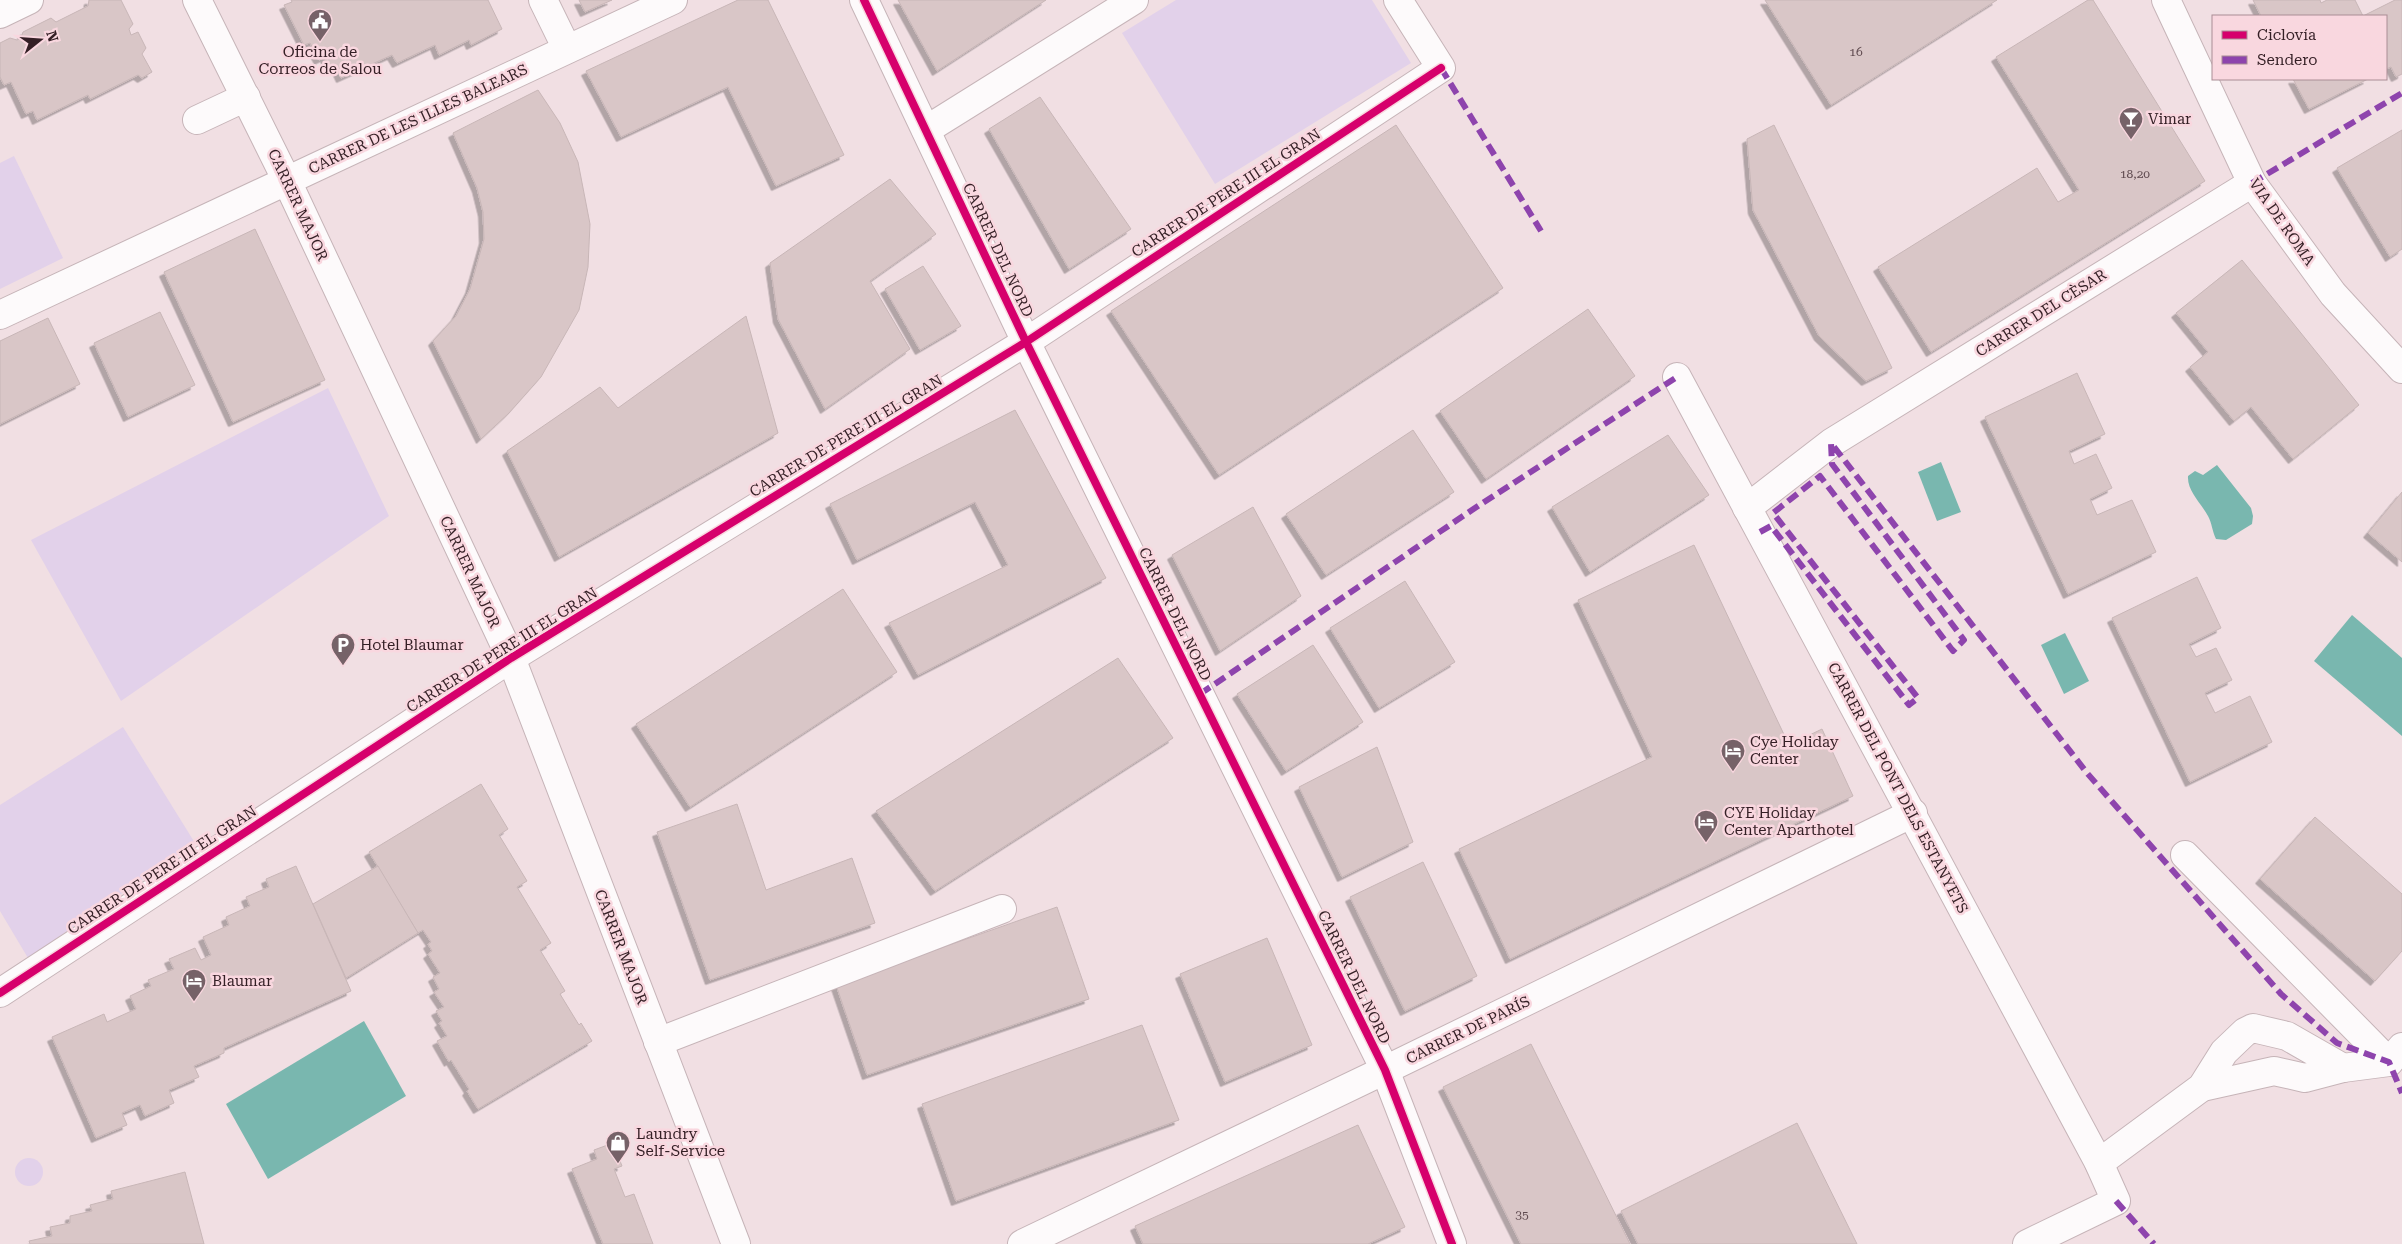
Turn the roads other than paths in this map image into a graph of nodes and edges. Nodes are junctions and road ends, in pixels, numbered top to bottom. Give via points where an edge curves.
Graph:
1 (29, 0) edge
2 (197, 0) edge
3 (543, 0) edge
4 (673, 0) edge
5 (864, 0) edge
6 (1134, 0) edge
7 (1398, 0) edge
8 (2166, 0) edge
9 (0, 14) edge
10 (567, 49) junction
11 (246, 97) junction
12 (197, 120) dead end
13 (926, 130) junction
14 (287, 180) junction
15 (2252, 183) junction
16 (0, 315) edge
17 (1026, 342) junction
18 (2402, 369) edge
19 (1677, 377) dead end
20 (1747, 508) junction
21 (510, 658) junction
22 (1913, 813) junction
23 (2185, 854) dead end
24 (1002, 909) dead end
25 (0, 993) edge
26 (658, 1042) junction
27 (2396, 1054) edge
28 (2342, 1068) junction
29 (1385, 1070) junction
30 (2202, 1087) junction
31 (2099, 1163) junction
32 (736, 1244) edge
33 (1022, 1244) edge
34 (1452, 1244) edge
35 (2027, 1244) edge

1 - 9 street
2 - 11 street, CARRER MAJOR
3 - 10 street
4 - 10 street, CARRER DE LES ILLES BALEARS
5 - 13 street, CARRER DEL NORD
6 - 13 street
7 - 17 street, CARRER DE PERE III EL GRAN via 1441,68
8 - 15 street, VIA DE ROMA
10 - 14 street, CARRER DE LES ILLES BALEARS
11 - 12 street
11 - 14 street, CARRER MAJOR
13 - 17 street, CARRER DEL NORD
14 - 16 street, CARRER DE LES ILLES BALEARS
14 - 21 street, CARRER MAJOR
15 - 18 street, VIA DE ROMA via 2333,294
15 - 20 street, CARRER DEL CÈSAR via 1831,444
17 - 21 street, CARRER DE PERE III EL GRAN
17 - 29 street, CARRER DEL NORD
19 - 20 street, CARRER DEL PONT DELS ESTANYETS
20 - 22 street, CARRER DEL PONT DELS ESTANYETS
21 - 25 street, CARRER DE PERE III EL GRAN
21 - 26 street, CARRER MAJOR
22 - 29 street, CARRER DE PARÍS
22 - 31 street, CARRER DEL PONT DELS ESTANYETS
23 - 27 street
24 - 26 street
26 - 32 street, CARRER MAJOR
27 - 28 street
28 - 30 street via 2304,1078 2274,1070
28 - 30 street via 2287,1036 2253,1028 2224,1052
29 - 33 street, CARRER DE PARÍS
29 - 34 street, CARRER DEL NORD
30 - 31 street
31 - 35 street, CARRER DEL PONT DELS ESTANYETS via 2116,1201

